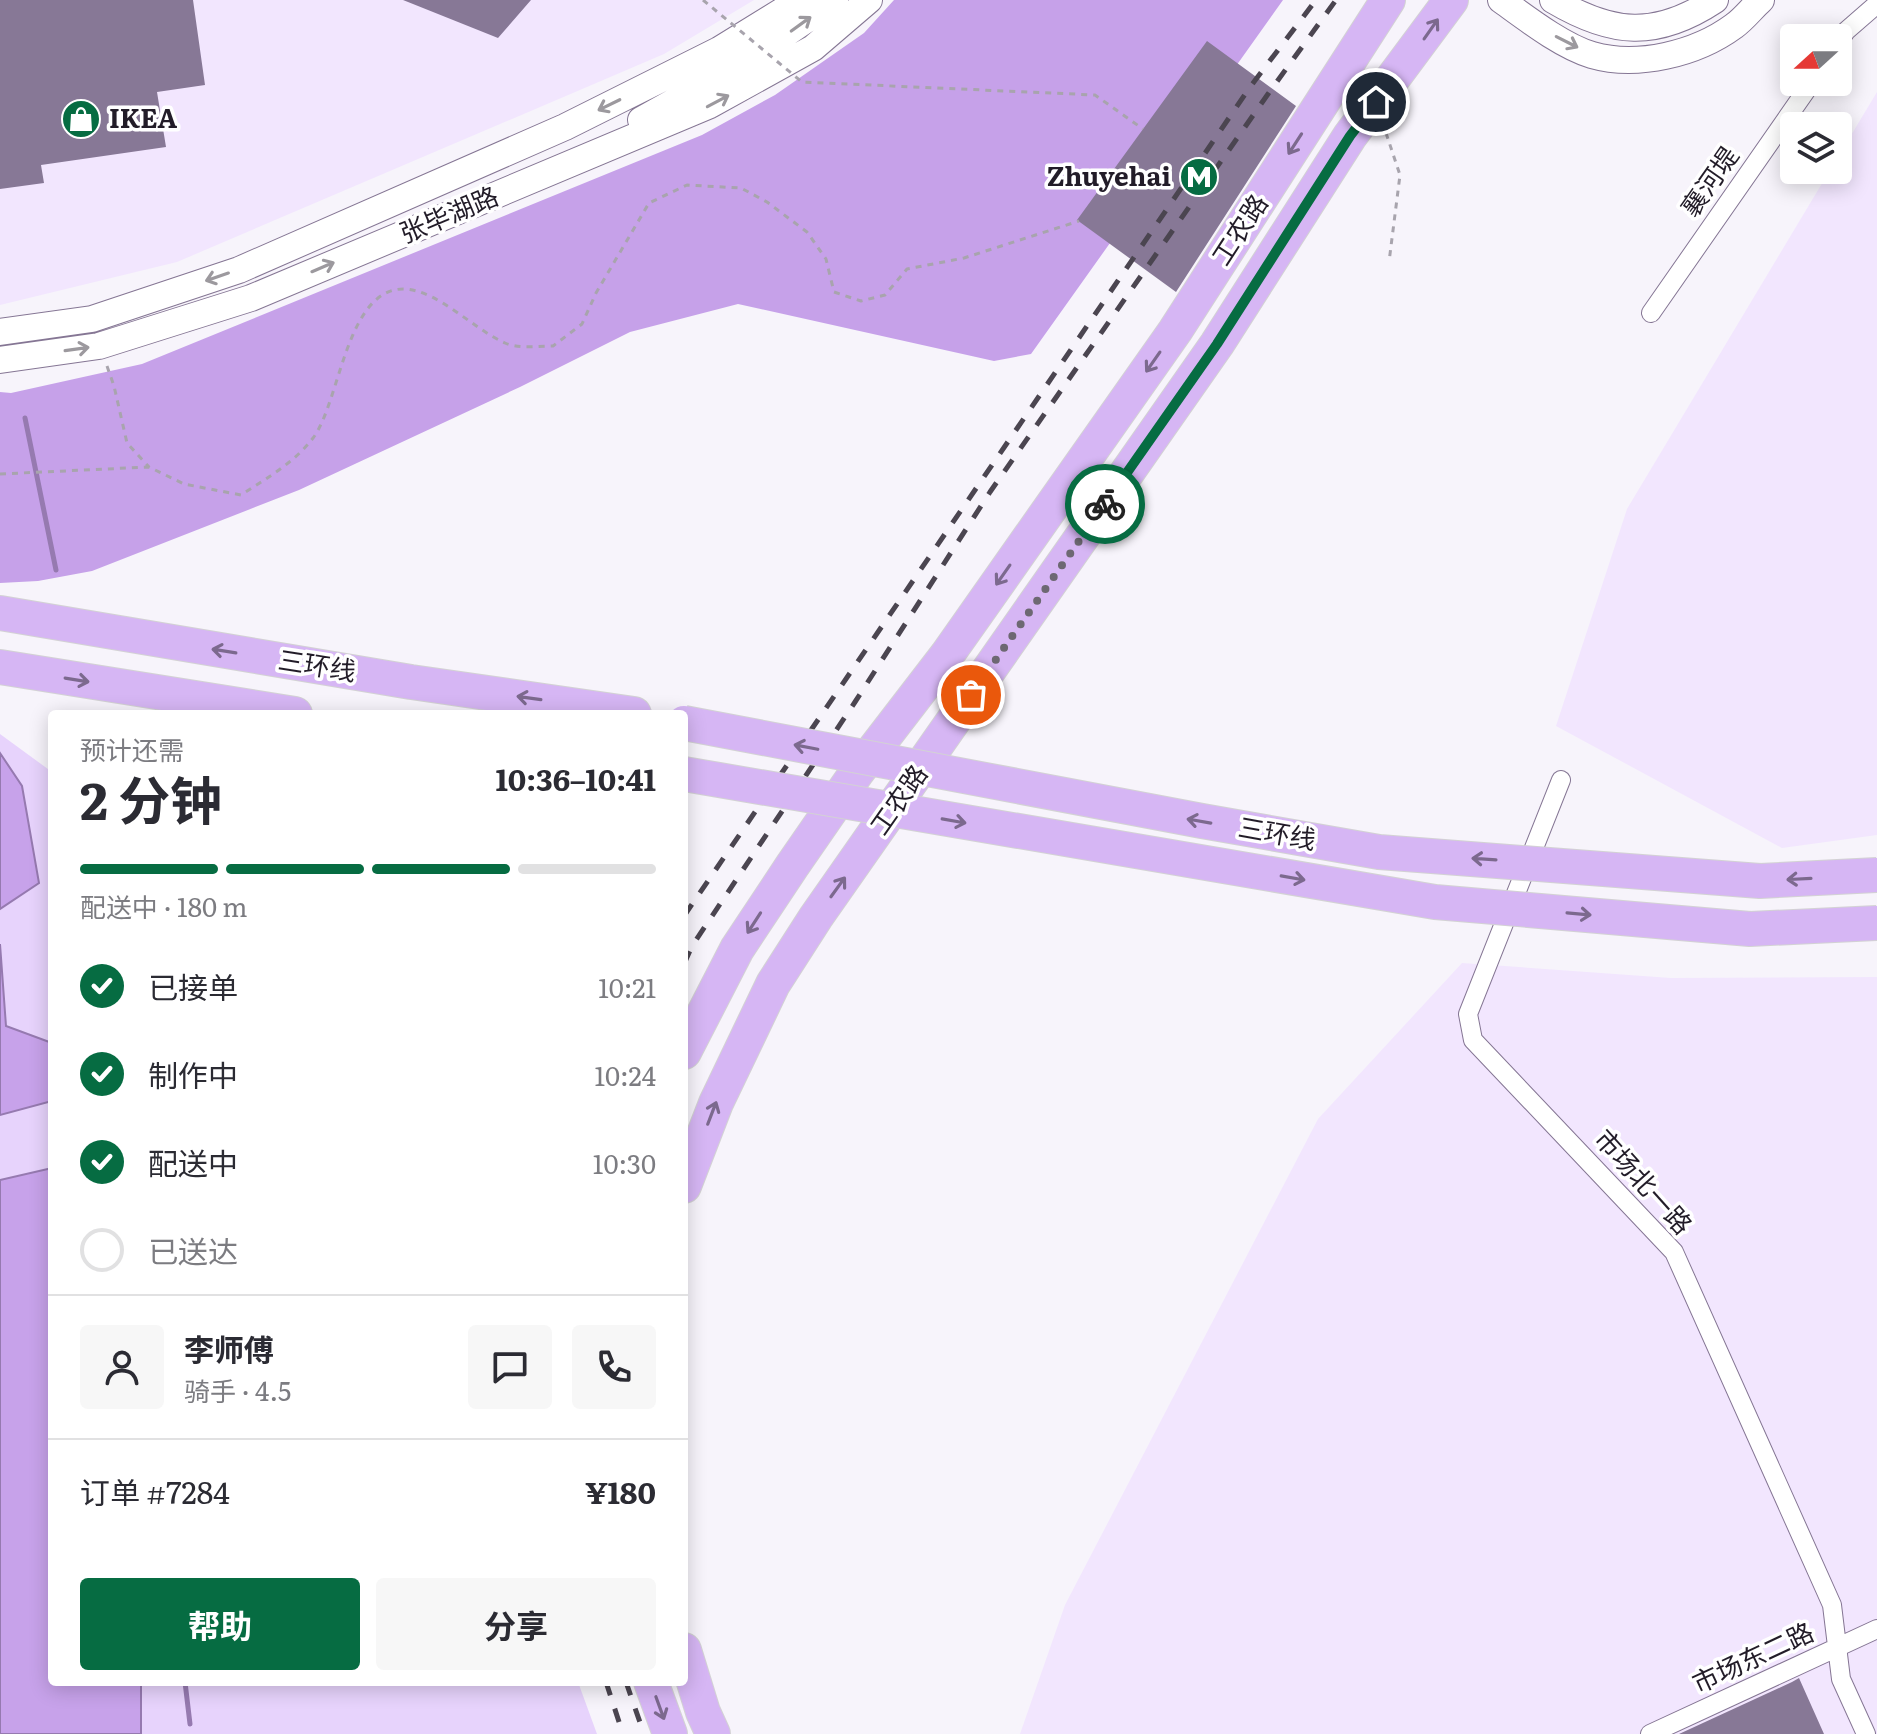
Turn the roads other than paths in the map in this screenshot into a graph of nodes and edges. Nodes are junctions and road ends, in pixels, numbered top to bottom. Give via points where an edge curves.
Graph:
1 (800, 0) edge
2 (835, 0) edge
3 (869, 0) edge
4 (1451, 0) edge
5 (1501, 0) edge
6 (1553, 0) edge
7 (1715, 0) edge
8 (1761, 0) edge
9 (1877, 4) edge
10 (1381, 6) edge
11 (1852, 26) edge
12 (1802, 96) edge
13 (592, 154) junction
14 (1651, 313) dead end
15 (0, 332) edge
16 (0, 360) edge
17 (0, 613) edge
18 (0, 667) edge
19 (270, 710) edge
20 (606, 710) edge
21 (688, 724) edge
22 (688, 775) edge
23 (1561, 780) dead end
24 (1877, 875) edge
25 (1877, 923) edge
26 (688, 1044) edge
27 (688, 1176) edge
28 (1877, 1629) edge
29 (1837, 1647) junction
30 (688, 1663) edge
31 (652, 1686) edge
32 (670, 1734) edge
33 (713, 1734) edge
34 (1650, 1734) edge
35 (1866, 1734) edge

1 -> 15 main road, 张毕湖路 via 719,50 565,127 239,270 92,319
13 -> 2 main road
13 -> 3 main road, 张毕湖路 via 710,105 813,48
27 -> 4 highway, 工农路 via 773,984 816,917 1217,344 1350,136
5 -> 8 main road via 1591,55 1639,61 1694,48 1734,26
6 - 7 main road via 1613,28 1653,27 1693,15
9 - 11 street
10 -> 26 highway, 工农路 via 1175,331 792,866 737,949
12 - 14 street, 襄河堤
16 -> 13 main road, 张毕湖路 via 99,346 251,298
20 -> 17 highway, 三环线
18 -> 19 highway, 三环线
24 -> 21 highway, 三环线, bridge via 1760,881 1379,852
22 -> 25 highway, 三环线, bridge via 1435,902 1750,929
23 - 29 street, 市场北一路 via 1468,1014 1473,1040 1674,1252 1832,1605
28 - 29 street, 市场东二路
29 - 34 street, 市场东二路
29 - 35 street, 市场北一路 via 1841,1679
30 - 33 highway
31 -> 32 highway

